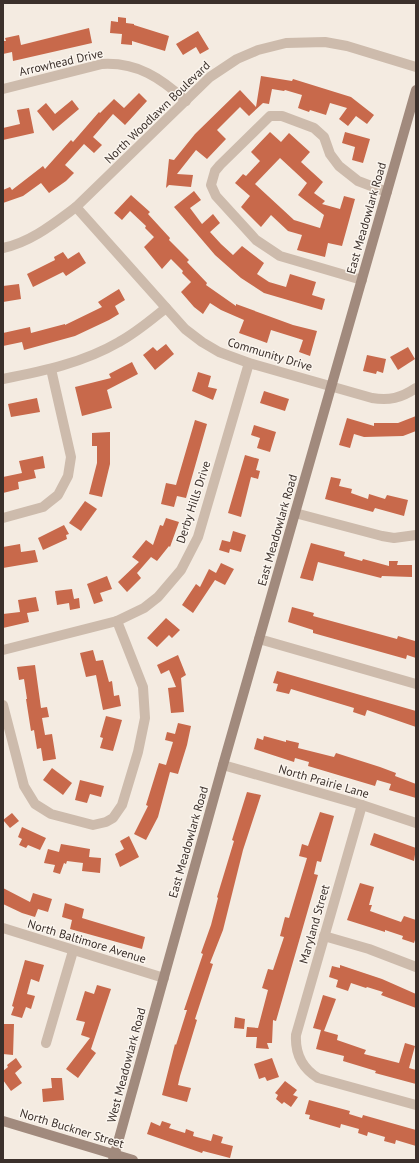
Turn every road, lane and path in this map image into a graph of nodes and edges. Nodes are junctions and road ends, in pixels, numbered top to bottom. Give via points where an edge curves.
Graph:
1 (416, 67) edge
2 (3, 89) edge
3 (416, 90) edge
4 (186, 101) junction
5 (387, 192) junction
6 (76, 208) junction
7 (3, 248) edge
8 (362, 280) junction
9 (166, 308) junction
10 (248, 363) junction
11 (51, 369) junction
12 (3, 379) edge
13 (331, 386) junction
14 (416, 388) edge
15 (295, 513) junction
16 (3, 518) edge
17 (416, 535) edge
18 (117, 621) junction
19 (259, 639) junction
20 (3, 650) edge
21 (416, 684) edge
22 (3, 705) edge
23 (223, 765) junction
24 (362, 805) junction
25 (416, 823) edge
26 (3, 928) edge
27 (324, 936) junction
28 (72, 951) junction
29 (416, 967) edge
30 (164, 978) junction
31 (46, 1043) dead end
32 (416, 1105) edge
33 (3, 1121) edge
34 (114, 1157) edge
35 (133, 1160) edge

1 - 4 street, North Woodlawn Boulevard via 347,46 325,42 286,43 258,50 237,59 210,76
2 - 4 street, Arrowhead Drive via 102,64 119,64 150,73 167,83
3 - 5 main road, East Meadowlark Road
4 - 6 street, North Woodlawn Boulevard
5 - 8 main road, East Meadowlark Road
5 - 8 street via 358,181 339,166 330,154 324,137 314,128 276,115 265,119 220,164 212,179 211,185 216,196 256,240 269,250 280,256
6 - 7 street, North Woodlawn Boulevard via 29,240
6 - 9 street, Community Drive
8 - 13 main road, East Meadowlark Road
9 - 10 street, Community Drive via 185,329 202,342 219,352
9 - 11 street via 120,342 75,362
10 - 13 street, Community Drive
10 - 18 street, Derby Hills Drive via 201,528 188,559 158,597 144,608
11 - 12 street
11 - 16 street via 71,457 68,476 58,495 43,507
13 - 14 street, Community Drive via 386,400 406,395
13 - 15 main road, East Meadowlark Road
15 - 17 street via 382,536 394,538
15 - 19 main road, East Meadowlark Road
18 - 20 street, Derby Hills Drive
18 - 22 street via 143,687 145,718 122,805 113,818 93,825 50,814 35,804 24,786
19 - 21 street
19 - 23 main road, East Meadowlark Road
23 - 24 street, North Prairie Lane
23 - 30 main road, East Meadowlark Road
24 - 25 street, North Prairie Lane
24 - 27 street, Maryland Street
26 - 28 street, North Baltimore Avenue
27 - 29 street via 369,949
27 - 32 street, Maryland Street via 296,1035 297,1051 302,1062 318,1078
28 - 30 street, North Baltimore Avenue
28 - 31 street
30 - 34 main road, West Meadowlark Road
33 - 34 main road, North Buckner Street
34 - 35 main road, North Buckner Street

